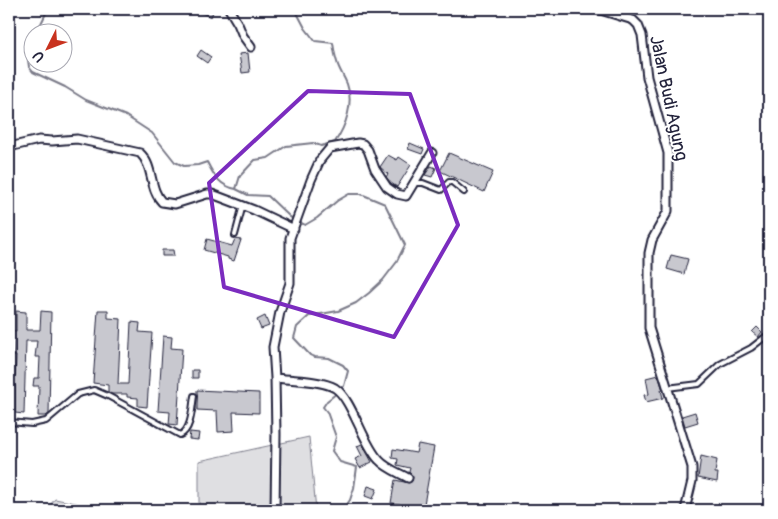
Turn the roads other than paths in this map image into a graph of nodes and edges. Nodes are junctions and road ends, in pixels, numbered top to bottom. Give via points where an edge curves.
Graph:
1 (229, 9) edge
2 (597, 9) edge
3 (251, 47) dead end
4 (9, 147) edge
5 (432, 153) dead end
6 (415, 183) junction
7 (464, 192) dead end
8 (243, 205) junction
9 (295, 226) junction
10 (235, 235) dead end
11 (769, 334) edge
12 (275, 378) junction
13 (667, 388) junction
14 (194, 396) dead end
15 (9, 422) edge
16 (408, 478) dead end
17 (275, 510) edge
18 (685, 510) edge

1 - 3 street
2 - 13 street, Jalan Budi Agung via 633,20 638,25 647,77 668,152 668,211 652,240 648,262 649,328
4 - 8 street via 39,140 77,139 118,147 144,157 156,194 162,202 175,204 210,194
5 - 6 street
6 - 7 lane via 441,190 452,182
6 - 9 street via 406,196 398,194 387,187 378,175 363,144 334,146 324,154 315,170
8 - 9 street
8 - 10 lane
9 - 12 street via 290,243 290,282 272,351
11 - 13 lane via 751,348 720,364 699,384
12 - 16 street via 335,388 373,453
12 - 17 street
13 - 18 street, Jalan Budi Agung via 692,467
14 - 15 lane via 188,425 185,433 180,435 94,390 78,394 46,421 32,424

